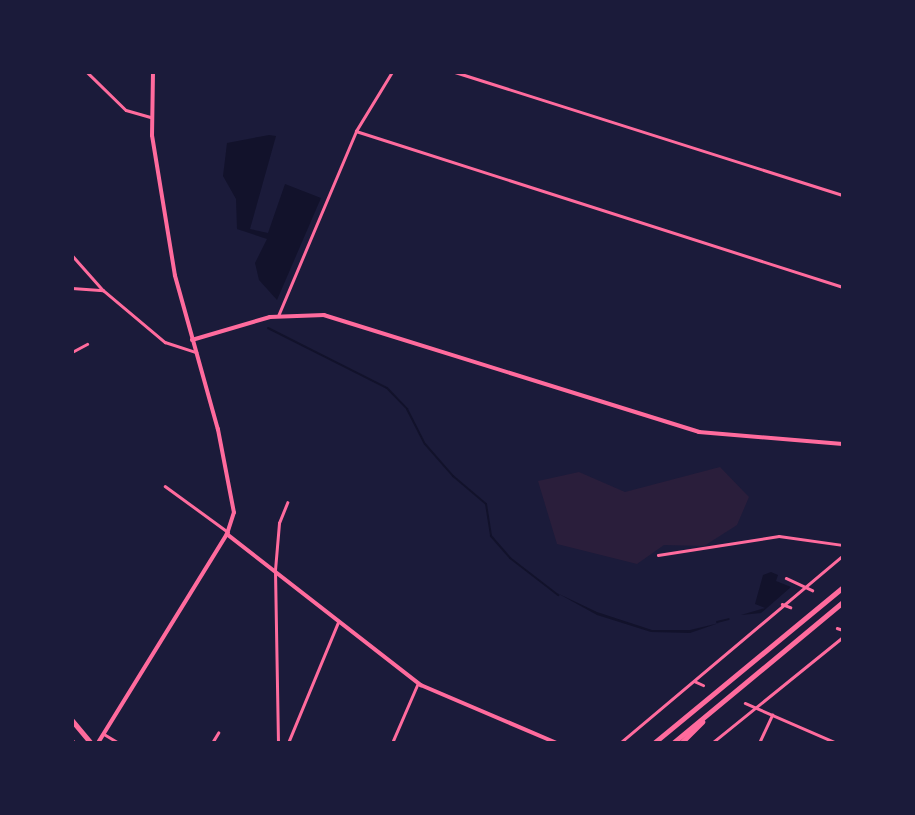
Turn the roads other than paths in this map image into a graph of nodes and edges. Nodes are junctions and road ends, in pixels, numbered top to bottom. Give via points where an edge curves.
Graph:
1 (87, 72) edge
2 (153, 72) edge
3 (393, 72) edge
4 (455, 72) edge
5 (150, 117) junction
6 (356, 131) junction
7 (843, 195) edge
8 (72, 255) edge
9 (843, 287) edge
10 (72, 288) edge
11 (103, 290) junction
12 (278, 316) junction
13 (192, 340) junction
14 (87, 344) dead end
15 (72, 352) edge
16 (196, 352) junction
17 (843, 444) edge
18 (165, 486) dead end
19 (287, 503) dead end
20 (228, 533) junction
21 (843, 545) edge
22 (658, 555) dead end
23 (843, 555) edge
24 (275, 570) junction
25 (786, 578) dead end
26 (803, 586) junction
27 (843, 587) edge
28 (812, 590) dead end
29 (843, 603) edge
30 (782, 604) junction
31 (790, 607) dead end
32 (339, 619) junction
33 (837, 628) dead end
34 (843, 630) edge
35 (843, 637) edge
36 (694, 681) junction
37 (418, 683) junction
38 (703, 685) dead end
39 (725, 700) junction
40 (745, 703) dead end
41 (754, 707) junction
42 (772, 715) junction
43 (72, 720) edge
44 (218, 733) dead end
45 (103, 734) junction
46 (91, 743) edge
47 (98, 743) edge
48 (119, 743) edge
49 (212, 743) edge
50 (276, 743) edge
51 (288, 743) edge
52 (392, 743) edge
53 (557, 743) edge
54 (620, 743) edge
55 (654, 743) edge
56 (673, 743) edge
57 (681, 743) edge
58 (712, 743) edge
59 (759, 743) edge
60 (837, 743) edge

1 - 5 street via 126,110
2 - 5 street
3 - 6 street
4 - 7 street
5 - 13 street via 175,276
6 - 9 street
6 - 12 street
8 - 11 street
10 - 11 street
11 - 16 street via 165,342
12 - 13 street
12 - 17 street via 324,315 348,321 699,432
13 - 16 street
14 - 15 street
16 - 20 street via 234,506
18 - 20 street
19 - 24 street via 279,523
20 - 24 street
20 - 45 street
21 - 22 street via 779,536
23 - 26 street
24 - 32 street
24 - 50 street
25 - 26 street
26 - 28 street
26 - 30 street
27 - 55 highway
29 - 39 highway
30 - 31 street
30 - 36 street
32 - 37 street
32 - 51 street
33 - 34 street
35 - 41 street
36 - 38 street
36 - 54 street
37 - 52 street
37 - 53 street
39 - 56 highway
39 - 57 highway
40 - 41 street
41 - 42 street
41 - 58 street
42 - 59 street
42 - 60 street
43 - 46 highway
44 - 49 street
45 - 47 street
45 - 48 street

